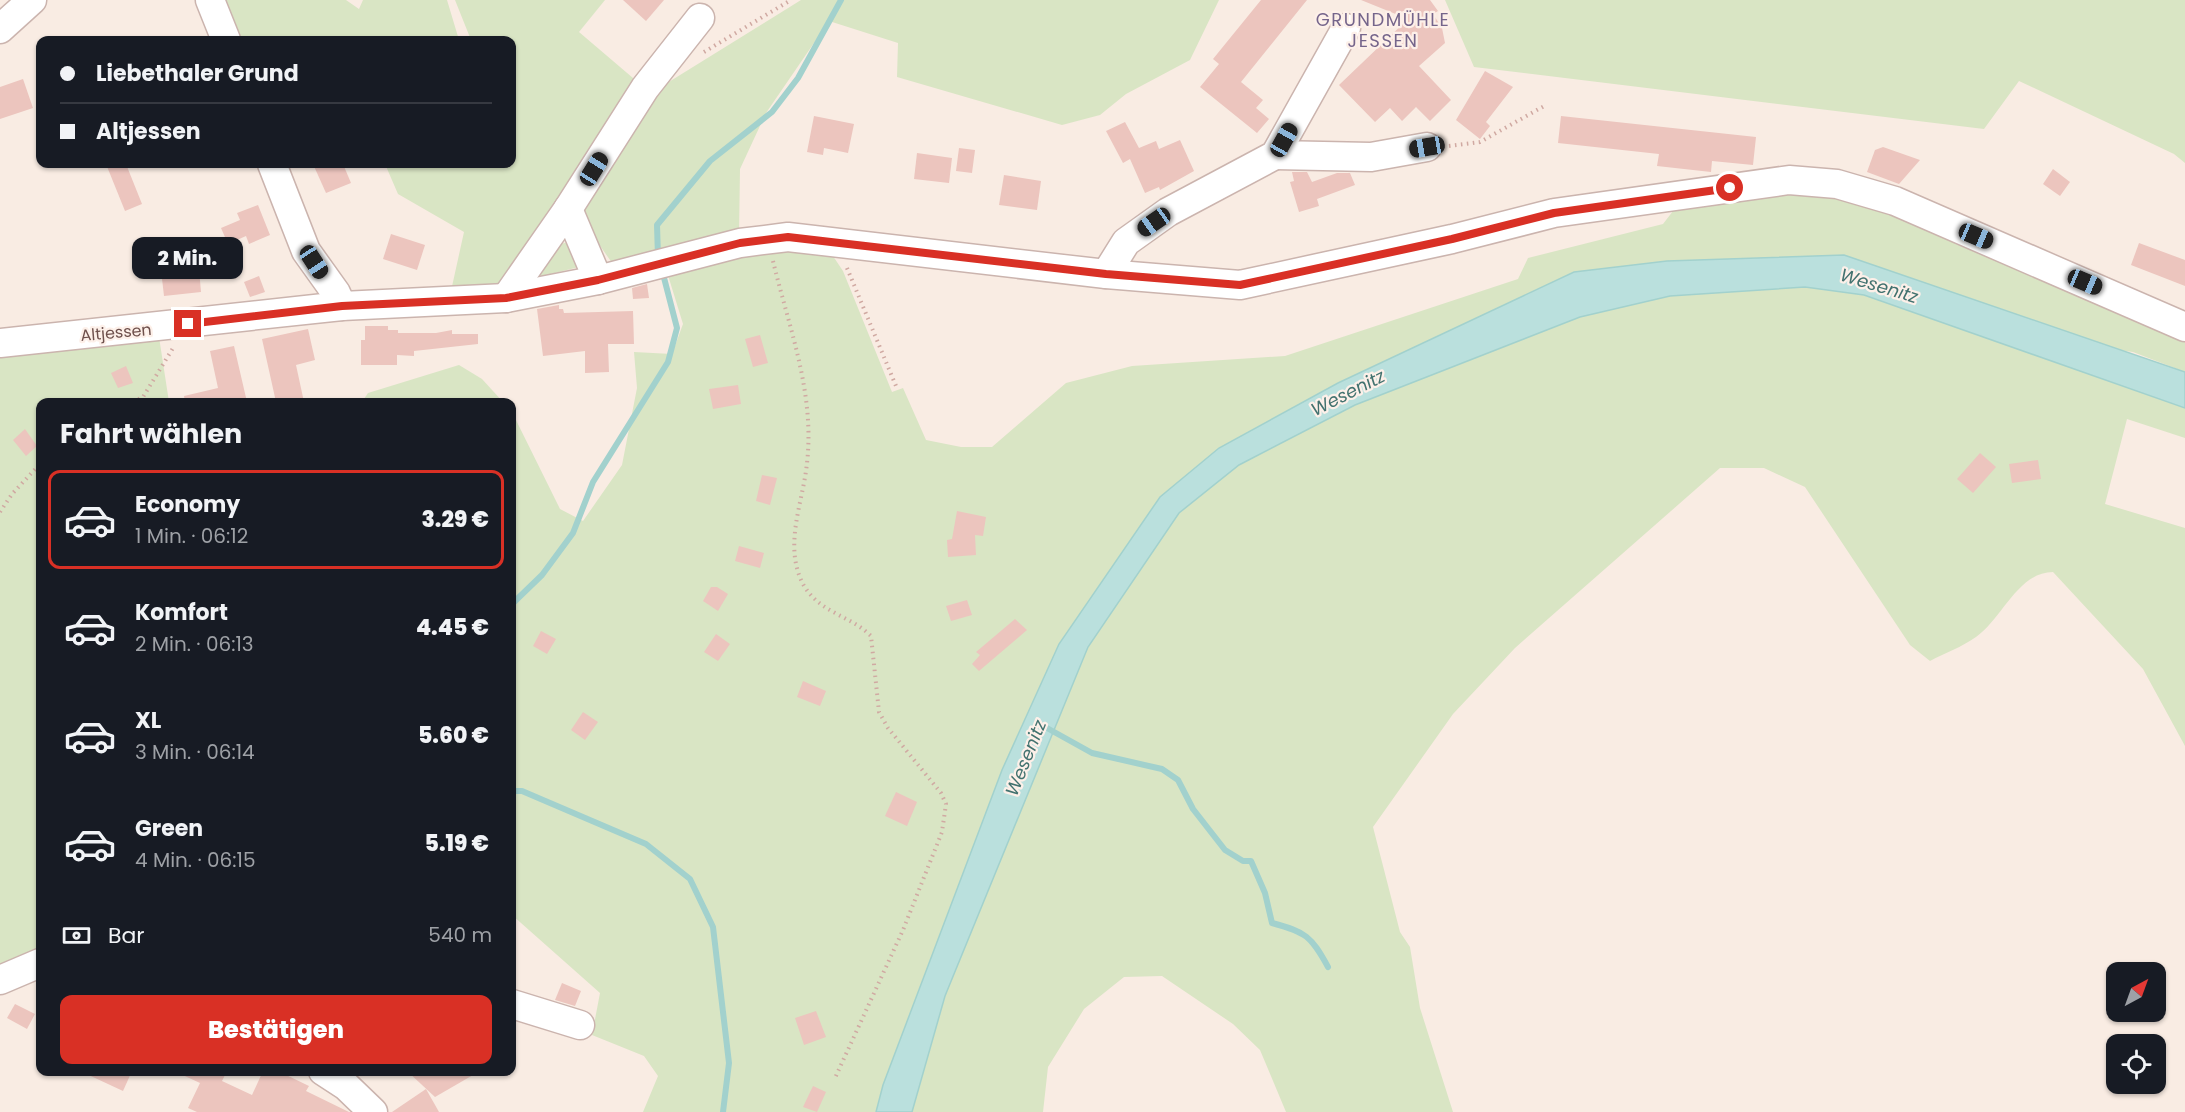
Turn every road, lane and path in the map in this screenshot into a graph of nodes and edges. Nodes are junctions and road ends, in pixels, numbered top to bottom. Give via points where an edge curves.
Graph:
1 (210, 0) edge
2 (791, 0) edge
3 (24, 3) edge
4 (700, 18) dead end
5 (1346, 28) dead end
6 (0, 29) edge
7 (224, 36) edge
8 (703, 53) dead end
9 (1546, 105) dead end
10 (1427, 147) joint
11 (1275, 154) junction
12 (274, 168) edge
13 (568, 209) junction
14 (769, 240) junction
15 (836, 242) junction
16 (1106, 274) junction
17 (598, 280) junction
18 (506, 298) junction
19 (342, 306) junction
20 (188, 324) junction
21 (2185, 327) edge
22 (0, 343) edge
23 (896, 386) dead end
24 (141, 398) edge
25 (36, 468) edge
26 (0, 512) edge
27 (36, 965) edge
28 (0, 980) edge
29 (516, 1005) edge
30 (580, 1025) dead end
31 (331, 1076) edge
32 (835, 1078) dead end
33 (373, 1112) edge

1 - 7 street
2 - 8 path
3 - 6 street
4 - 13 street via 645,88
5 - 11 street
9 - 10 path via 1480,142
10 - 11 street via 1371,157
11 - 16 street via 1159,218 1126,242
12 - 19 street via 306,251
13 - 17 street
13 - 18 street
14 - 15 street, Altjessen via 788,237
14 - 17 street, Altjessen via 740,243
14 - 32 path via 808,407 807,466 794,523 797,568 813,598 871,636 879,712 946,804 942,832 903,930
15 - 16 street, Altjessen
15 - 23 path
16 - 21 street, Altjessen via 1240,285 1441,242 1554,213 1789,180 1837,184 1895,201
17 - 18 street, Altjessen
18 - 19 street, Altjessen
19 - 20 street, Altjessen
20 - 22 street, Altjessen
20 - 24 path
25 - 26 path
27 - 28 street
29 - 30 street
31 - 33 street

